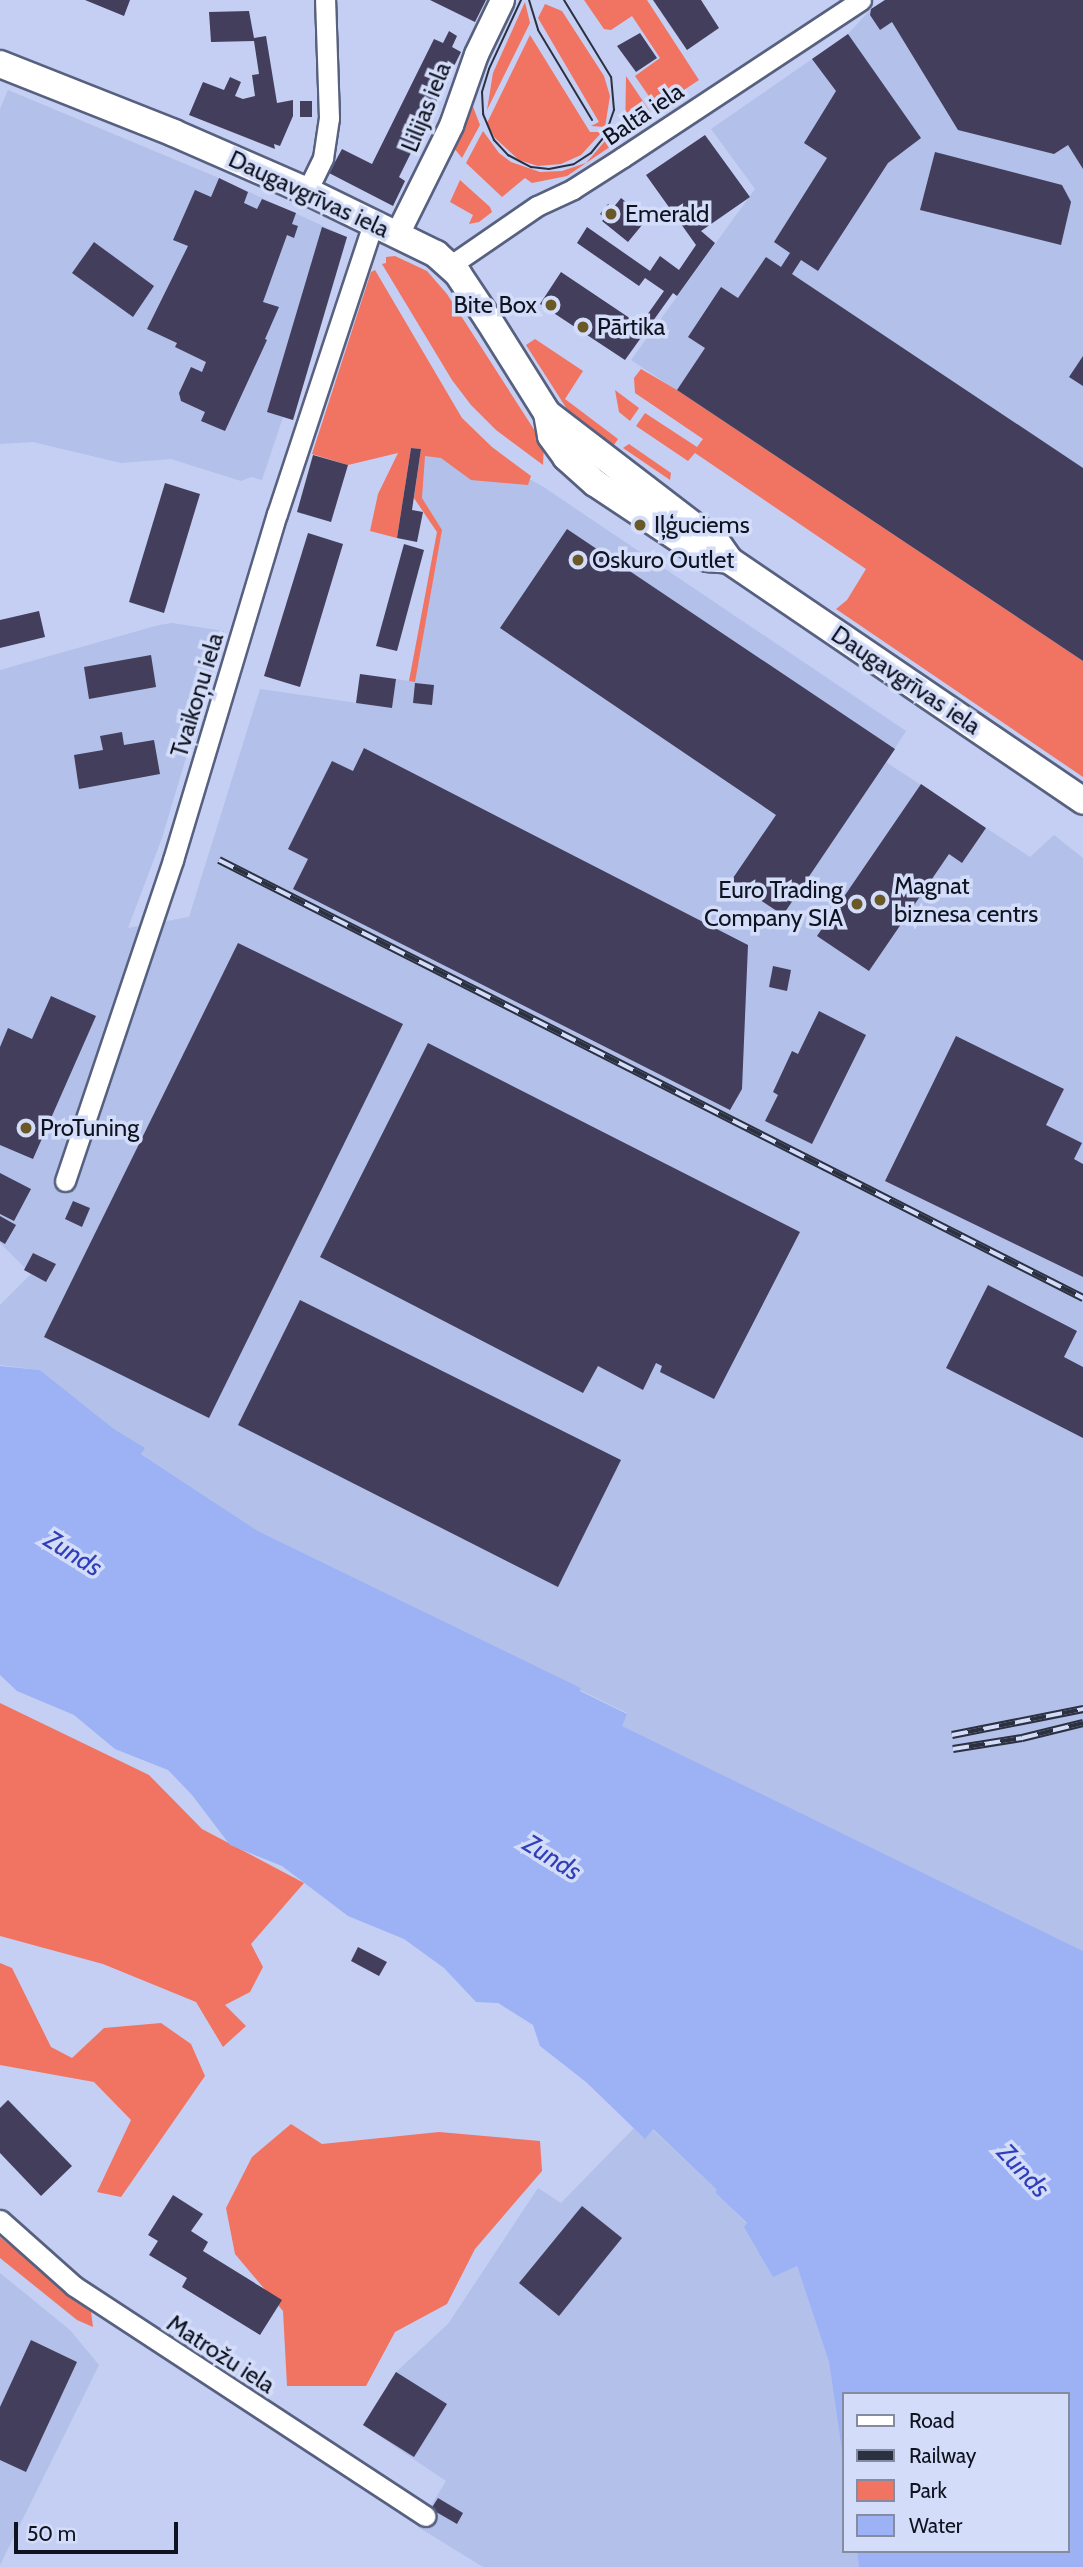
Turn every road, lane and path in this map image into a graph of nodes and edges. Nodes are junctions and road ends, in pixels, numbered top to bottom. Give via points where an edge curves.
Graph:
1 (325, 0) edge
2 (502, 0) edge
3 (860, 1) edge
4 (0, 64) edge
5 (307, 191) junction
6 (373, 223) junction
7 (397, 234) junction
8 (451, 265) junction
9 (1083, 801) edge
10 (65, 1181) dead end
11 (0, 2220) edge
12 (425, 2516) dead end

1 - 5 street via 329,118 323,158
2 - 7 street, Lilijas iela via 476,54 451,125
3 - 8 street, Baltā iela
4 - 5 main road, Daugavgrīvas iela
5 - 6 main road, Daugavgrīvas iela
6 - 7 main road, Daugavgrīvas iela
6 - 10 street, Tvaikoņu iela via 280,506 173,860
7 - 8 main road, Daugavgrīvas iela
8 - 9 main road, Daugavgrīvas iela via 547,413 551,436 587,476 708,558 729,560
11 - 12 street, Matrožu iela via 74,2286

